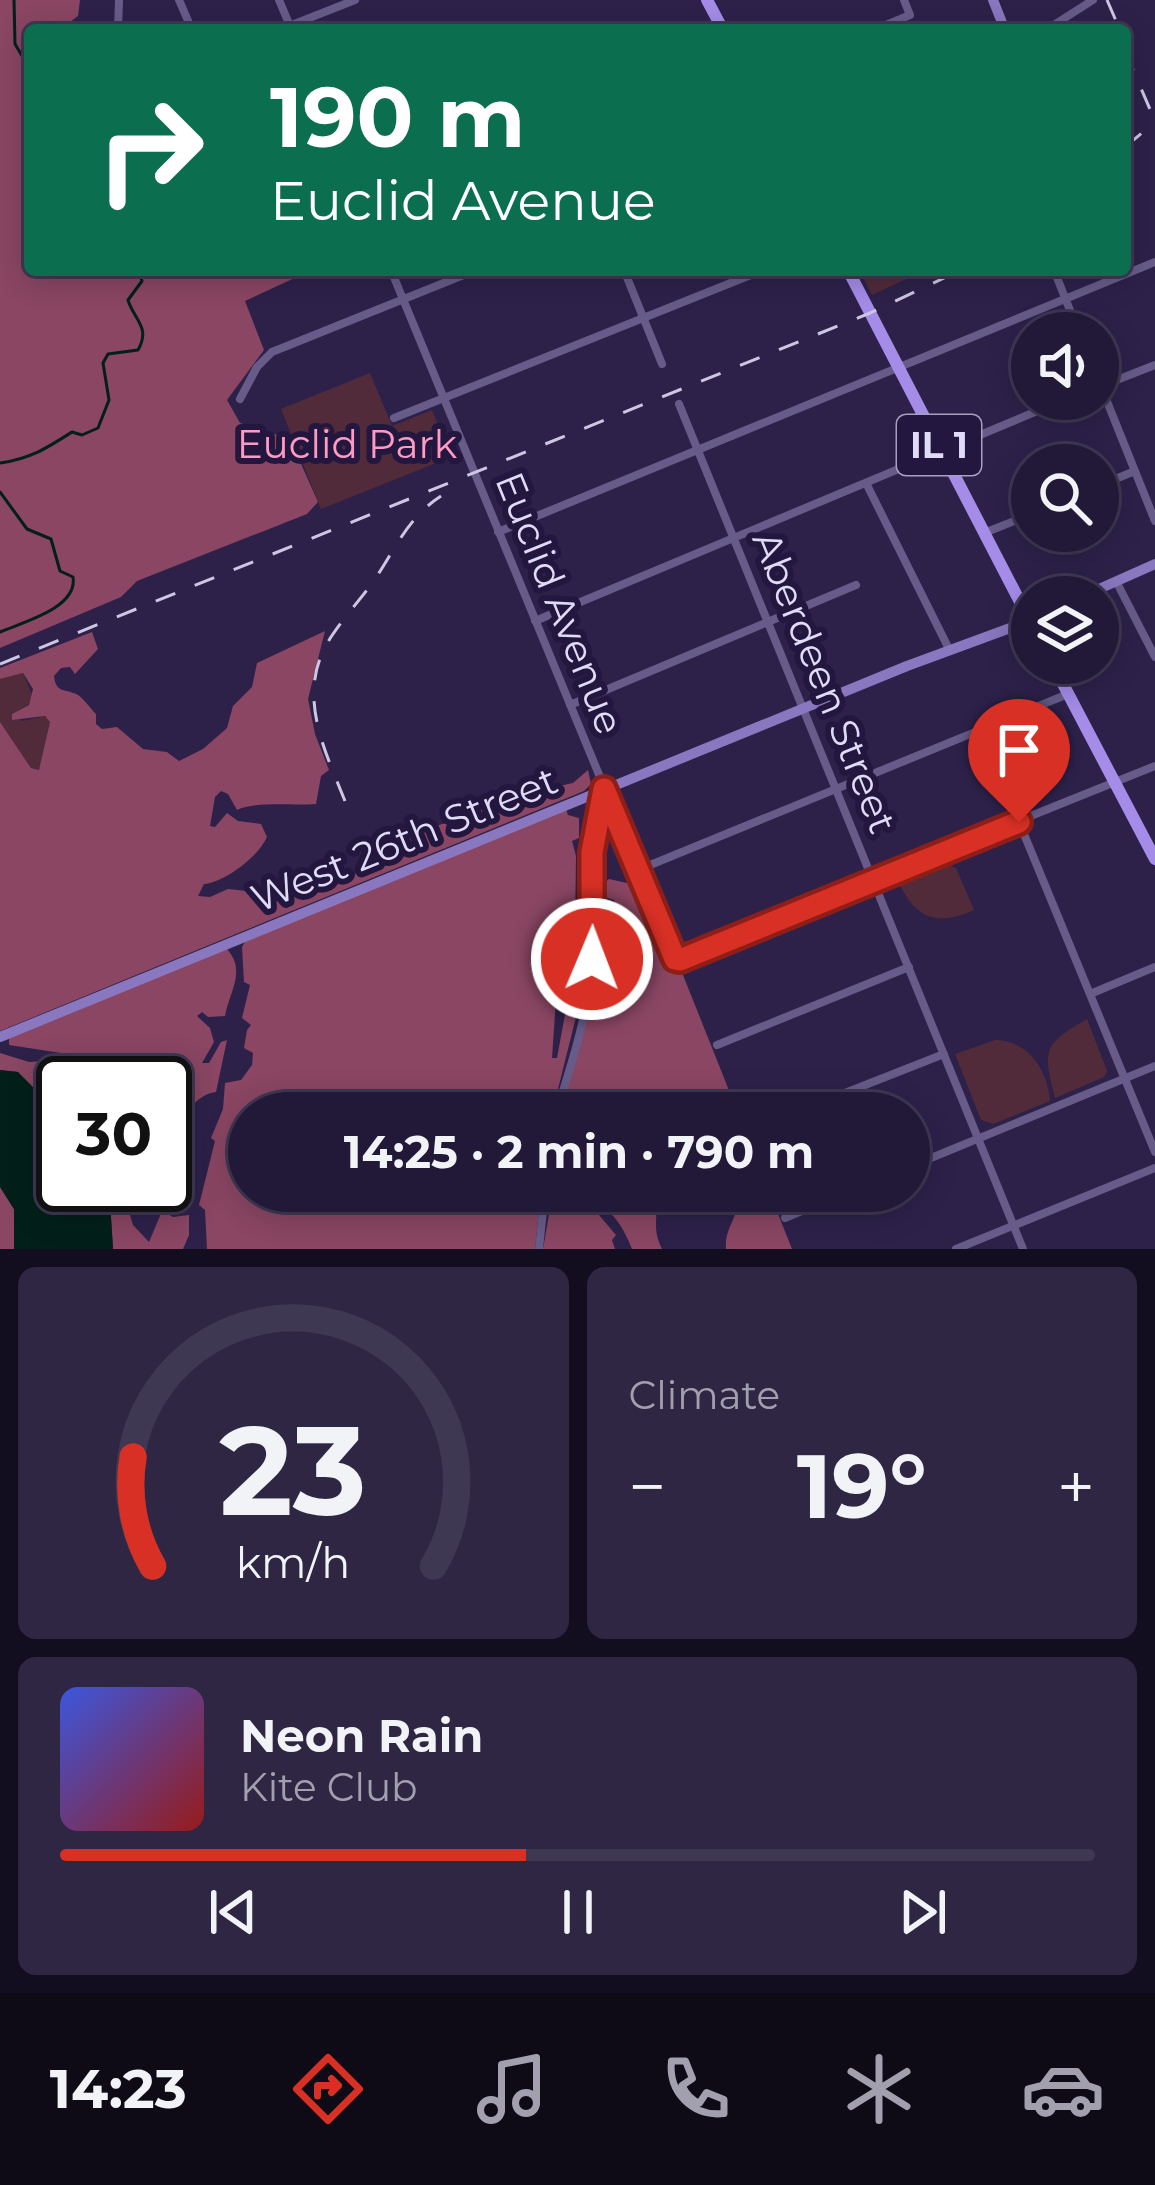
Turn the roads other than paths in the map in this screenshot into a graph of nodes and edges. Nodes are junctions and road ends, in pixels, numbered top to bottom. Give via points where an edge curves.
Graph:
1 (355, 0) edge
2 (904, 0) edge
3 (1094, 0) edge
4 (300, 24) edge
5 (888, 24) edge
6 (1056, 24) edge
7 (393, 276) edge
8 (461, 276) edge
9 (627, 276) edge
10 (748, 276) edge
11 (851, 276) edge
12 (1056, 276) edge
13 (1122, 276) edge
14 (403, 299) junction
15 (1066, 300) junction
16 (1071, 312) edge
17 (644, 317) junction
18 (662, 364) dead end
19 (1155, 365) edge
20 (898, 367) junction
21 (1119, 377) edge
22 (443, 398) junction
23 (240, 399) dead end
24 (680, 404) dead end
25 (394, 418) dead end
26 (1015, 420) edge
27 (1114, 420) edge
28 (941, 450) junction
29 (699, 452) junction
30 (1135, 471) junction
31 (1119, 477) edge
32 (866, 483) junction
33 (1155, 521) edge
34 (1011, 522) edge
35 (499, 532) junction
36 (985, 533) junction
37 (734, 538) junction
38 (1155, 564) edge
39 (1119, 580) edge
40 (1011, 583) edge
41 (856, 585) dead end
42 (1119, 587) edge
43 (536, 621) junction
44 (768, 622) junction
45 (1011, 629) edge
46 (950, 651) junction
47 (1155, 657) edge
48 (1063, 684) edge
49 (1068, 694) junction
50 (570, 704) junction
51 (803, 708) junction
52 (1155, 766) edge
53 (1115, 783) junction
54 (604, 789) junction
55 (836, 789) junction
56 (1019, 822) junction
57 (1155, 859) edge
58 (638, 870) junction
59 (874, 881) junction
60 (909, 967) junction
61 (1155, 967) edge
62 (1090, 994) junction
63 (0, 1036) edge
64 (717, 1045) dead end
65 (944, 1054) junction
66 (1155, 1066) edge
67 (1125, 1078) junction
68 (562, 1092) edge
69 (847, 1092) edge
70 (979, 1138) junction
71 (1155, 1152) edge
72 (930, 1158) edge
73 (1155, 1168) edge
74 (543, 1212) edge
75 (799, 1212) edge
76 (785, 1218) dead end
77 (1014, 1225) junction
78 (539, 1249) edge
79 (956, 1249) edge
80 (1024, 1249) edge

1 - 4 street
2 - 5 street via 910,15
3 - 6 street
7 - 14 street, Euclid Avenue
8 - 14 street
9 - 17 street
10 - 17 street
11 - 20 main road, IL 1
12 - 15 street
13 - 15 street
14 - 22 street, Euclid Avenue
14 - 23 street via 272,352
15 - 16 street
15 - 20 street
17 - 18 street
17 - 22 street
19 - 21 street
20 - 28 main road, IL 1
20 - 29 street
22 - 25 street
22 - 35 street, Euclid Avenue
24 - 29 street, Aberdeen Street
26 - 28 street
27 - 30 street
28 - 32 street
28 - 36 main road, IL 1
29 - 35 street
29 - 37 street, Aberdeen Street
30 - 31 street
30 - 33 street
32 - 37 street
32 - 46 street
34 - 36 street
35 - 43 street, Euclid Avenue
36 - 40 main road, IL 1
37 - 43 street
37 - 44 street, Aberdeen Street
38 - 39 street
41 - 44 street
42 - 47 street
43 - 50 street, Euclid Avenue
44 - 50 street
44 - 51 street, Aberdeen Street
45 - 46 street, West 26th Street
46 - 51 street, West 26th Street
48 - 49 main road
49 - 53 main road
49 - 55 street
50 - 54 street, Euclid Avenue
51 - 54 street, West 26th Street
51 - 55 street, Aberdeen Street
52 - 53 street
53 - 56 street
53 - 57 main road
54 - 58 street, Euclid Avenue
54 - 63 street, West 26th Street
54 - 68 street via 592,852 587,1002
55 - 58 street
55 - 59 street, Aberdeen Street
56 - 59 street
56 - 62 street
58 - 59 street, Euclid Avenue via 675,959
59 - 60 street, Aberdeen Street
60 - 64 street
60 - 65 street, Aberdeen Street
61 - 62 street
62 - 67 street
65 - 69 street
65 - 70 street, Aberdeen Street
66 - 67 street
67 - 70 street
67 - 71 street
70 - 72 street
70 - 77 street, Aberdeen Street
73 - 77 street
74 - 78 street
75 - 76 street
77 - 79 street
77 - 80 street, Aberdeen Street

